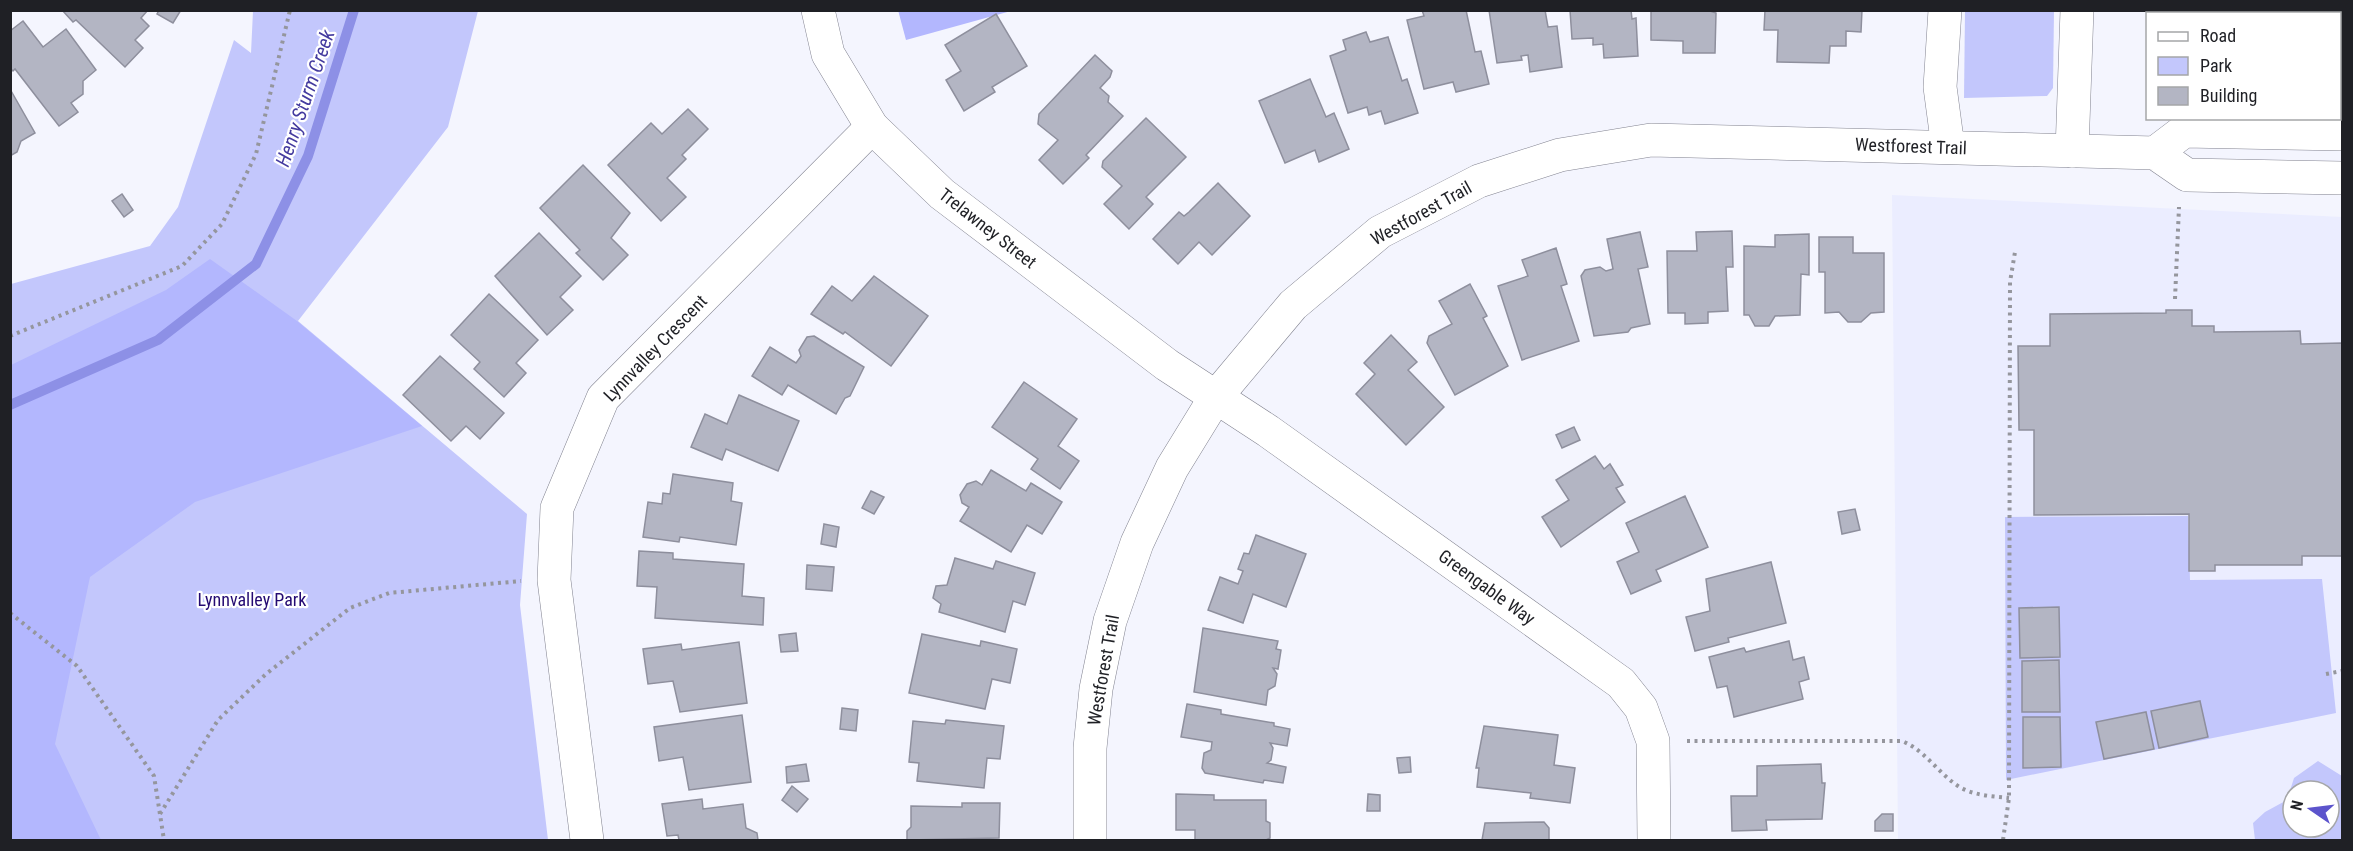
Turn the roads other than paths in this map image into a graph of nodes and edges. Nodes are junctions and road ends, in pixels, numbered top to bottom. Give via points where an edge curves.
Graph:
1 (818, 10) edge
2 (1945, 10) edge
3 (2077, 10) edge
4 (872, 127) junction
5 (2343, 134) edge
6 (1948, 147) junction
7 (2072, 152) junction
8 (2155, 153) junction
9 (2343, 178) edge
10 (1215, 398) junction
11 (587, 840) edge
12 (1090, 840) edge
13 (1654, 840) edge

1 - 4 street, Trelawney Street via 828,54
2 - 6 street via 1940,87
3 - 7 street
4 - 10 street, Trelawney Street via 942,194
4 - 11 street, Lynnvalley Crescent via 603,398 557,508 554,580
5 - 8 street via 2184,131
6 - 7 street, Westforest Trail
6 - 10 street, Westforest Trail via 1651,140 1560,155 1479,181 1380,232 1293,305
7 - 8 street, Westforest Trail
8 - 9 street via 2187,175
10 - 12 street, Westforest Trail via 1172,468 1142,532 1110,621 1096,689 1090,748
10 - 13 street, Greengable Way via 1268,431 1621,683 1641,708 1653,741

